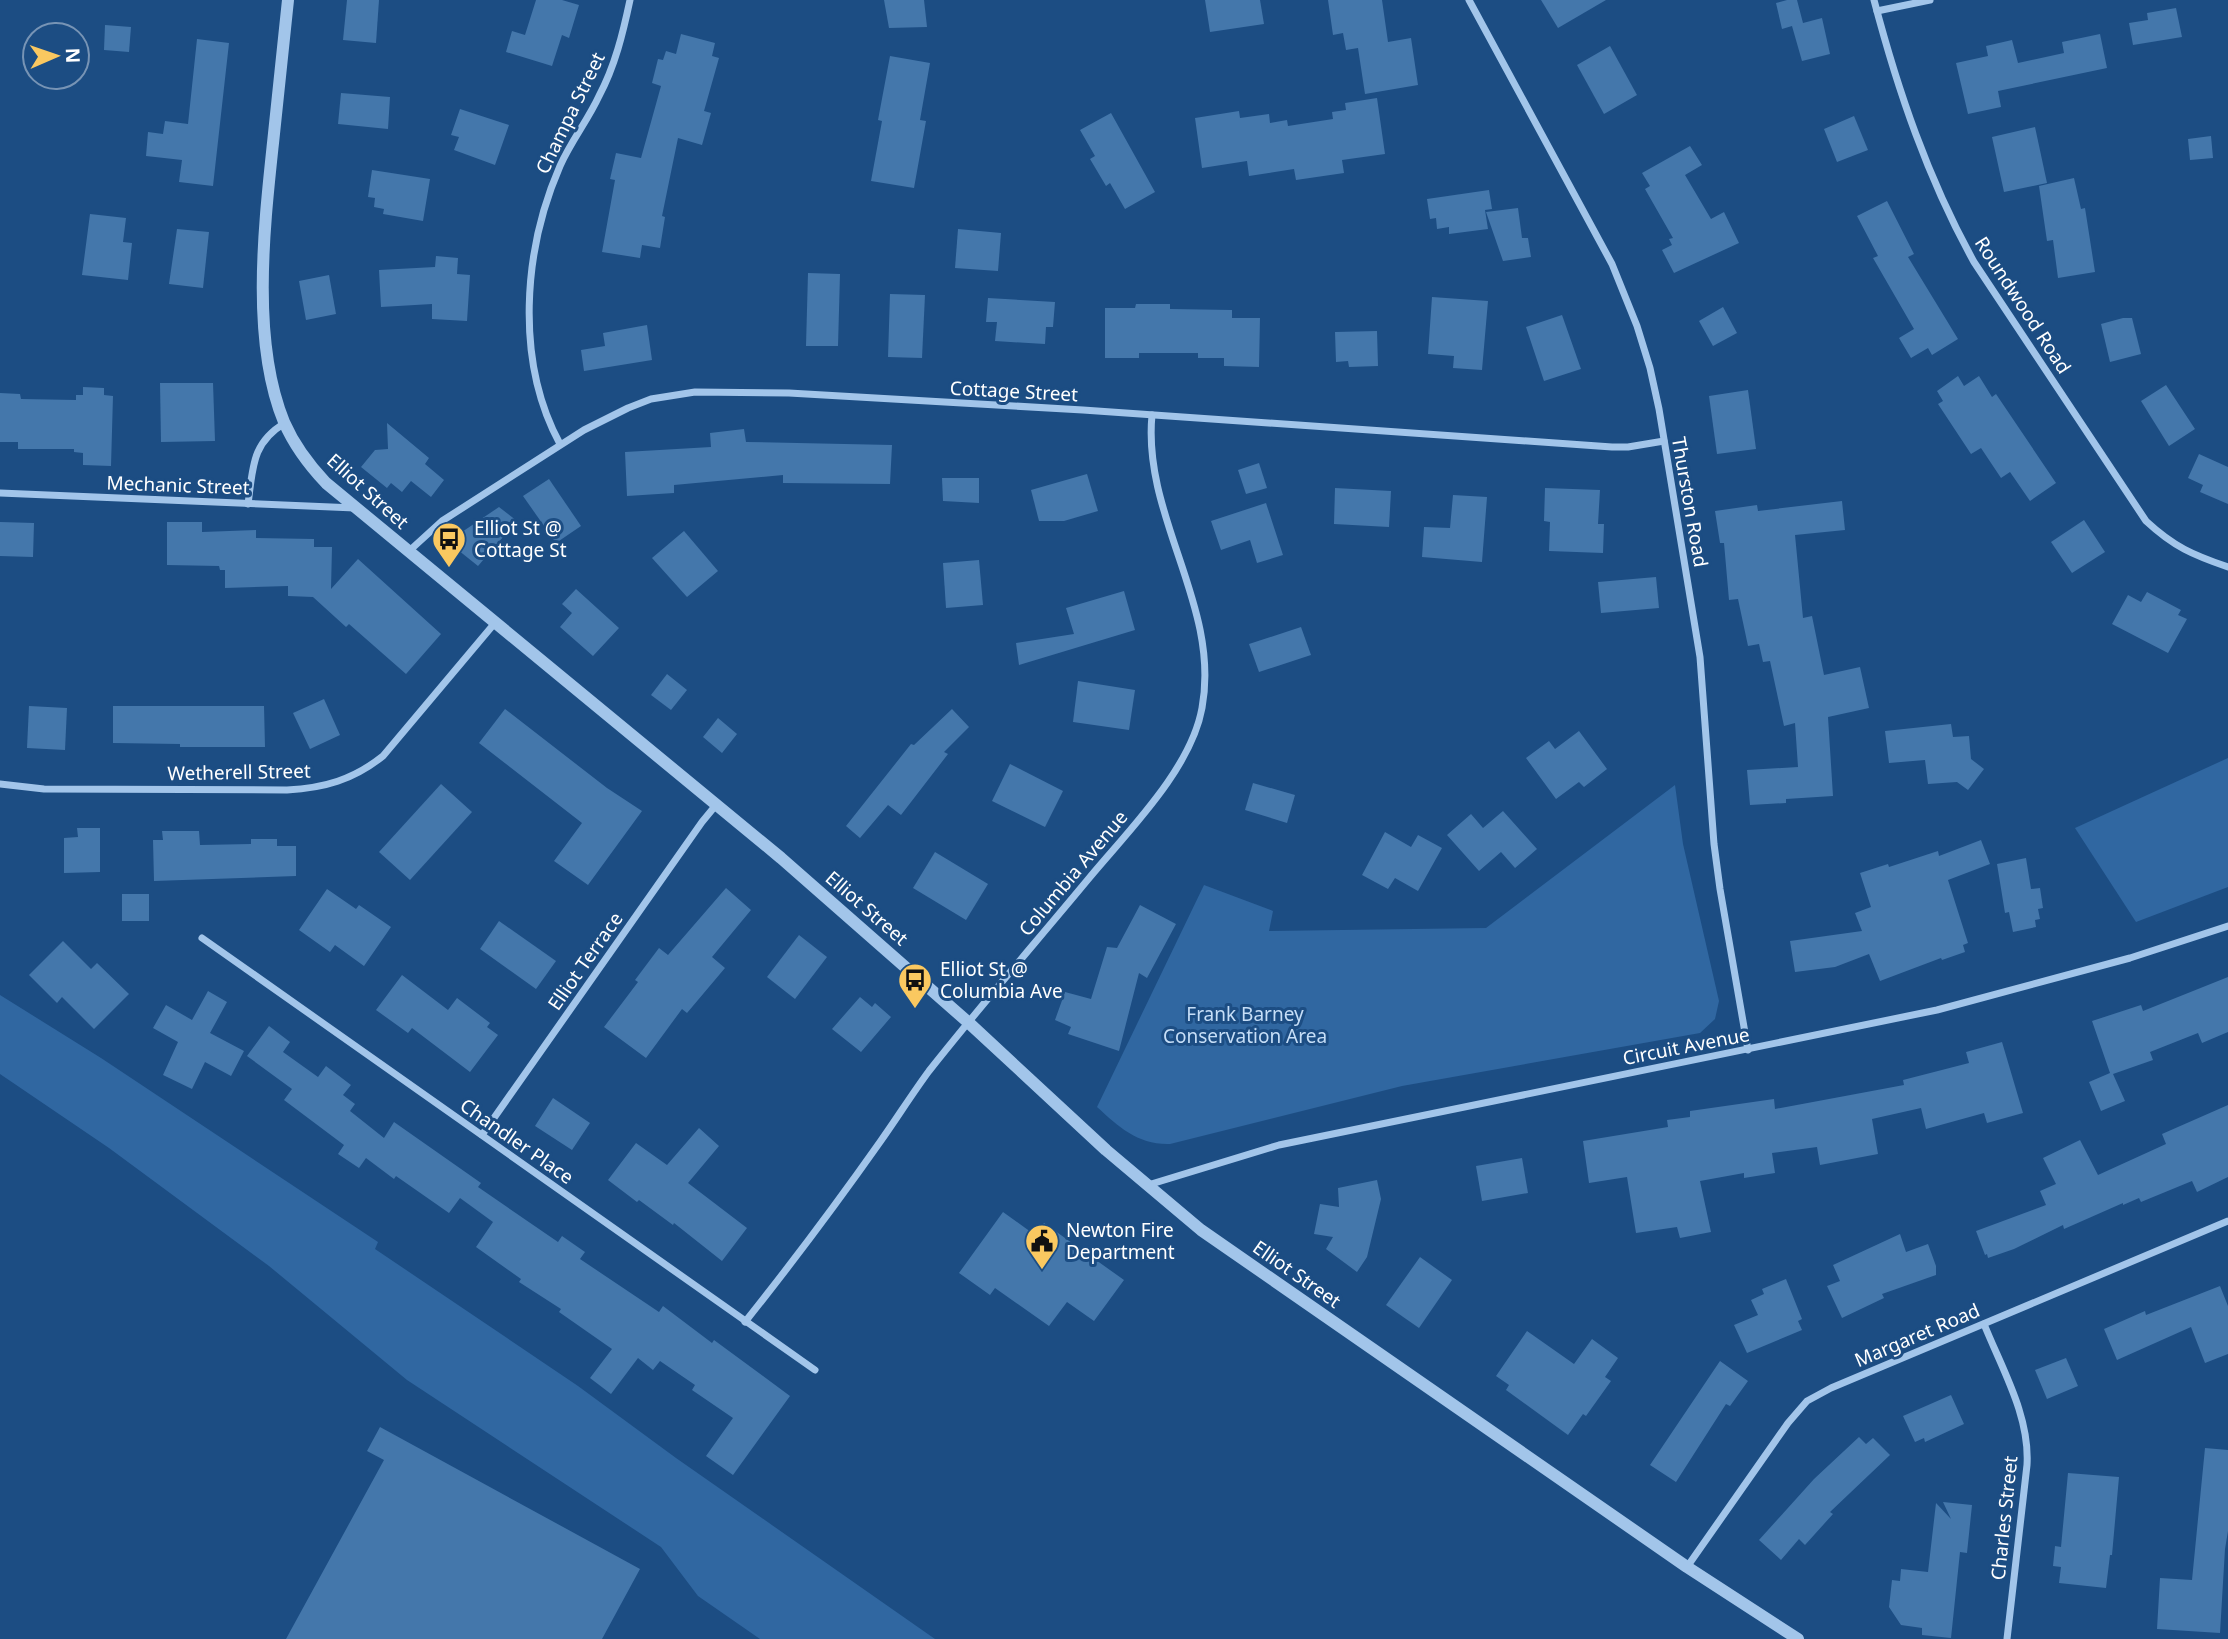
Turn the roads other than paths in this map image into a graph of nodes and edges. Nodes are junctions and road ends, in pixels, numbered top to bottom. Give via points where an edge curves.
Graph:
1 (288, 0) edge
2 (630, 0) edge
3 (1469, 0) edge
4 (1874, 0) edge
5 (1930, 0) edge
6 (1877, 11) junction
7 (1152, 415) junction
8 (285, 423) junction
9 (1664, 441) junction
10 (560, 444) junction
11 (0, 493) edge
12 (248, 504) junction
13 (355, 508) junction
14 (408, 553) junction
15 (2228, 567) edge
16 (494, 624) junction
17 (0, 784) edge
18 (716, 806) junction
19 (2228, 926) edge
20 (202, 938) dead end
21 (969, 1023) junction
22 (1748, 1050) junction
23 (482, 1135) junction
24 (1147, 1185) junction
25 (2228, 1221) edge
26 (745, 1322) junction
27 (1984, 1324) junction
28 (815, 1370) dead end
29 (1688, 1567) junction
30 (1798, 1639) edge
31 (2007, 1639) edge

1 - 8 street, Elliot Street via 264,260 268,359
2 - 10 street, Champa Street via 611,72 561,164 535,248 530,334 545,413
3 - 9 street, Thurston Road via 1621,283 1647,358
4 - 6 street, Roundwood Road
5 - 6 street
6 - 15 street, Roundwood Road via 1917,140 1953,225 1974,261 2146,521 2167,540
7 - 9 street, Cottage Street via 1612,447
7 - 10 street, Cottage Street via 695,391 628,408
7 - 21 street, Columbia Avenue via 1150,448 1156,482 1203,645 1205,686 1198,727 1164,786
8 - 12 street via 259,446
8 - 13 street, Elliot Street via 313,469
9 - 22 street, Thurston Road via 1700,657 1720,889
10 - 14 street, Cottage Street via 442,520
11 - 12 street, Mechanic Street
12 - 13 street, Mechanic Street
13 - 14 street, Elliot Street
14 - 16 street, Elliot Street
16 - 17 street, Wetherell Street via 383,756 340,782 287,790 44,789
16 - 18 street, Elliot Street
18 - 21 street, Elliot Street
18 - 23 street, Elliot Terrace
19 - 22 street, Circuit Avenue via 1980,1000
20 - 23 street, Chandler Place
21 - 24 street, Elliot Street
21 - 26 street, Columbia Avenue
22 - 24 street, Circuit Avenue via 1279,1144
23 - 26 street, Chandler Place
24 - 29 street, Elliot Street via 1229,1250
25 - 27 street, Margaret Road
26 - 28 street, Chandler Place
27 - 29 street, Margaret Road via 1807,1401
27 - 31 street, Charles Street via 2022,1416 2027,1440
29 - 30 street, Elliot Street

